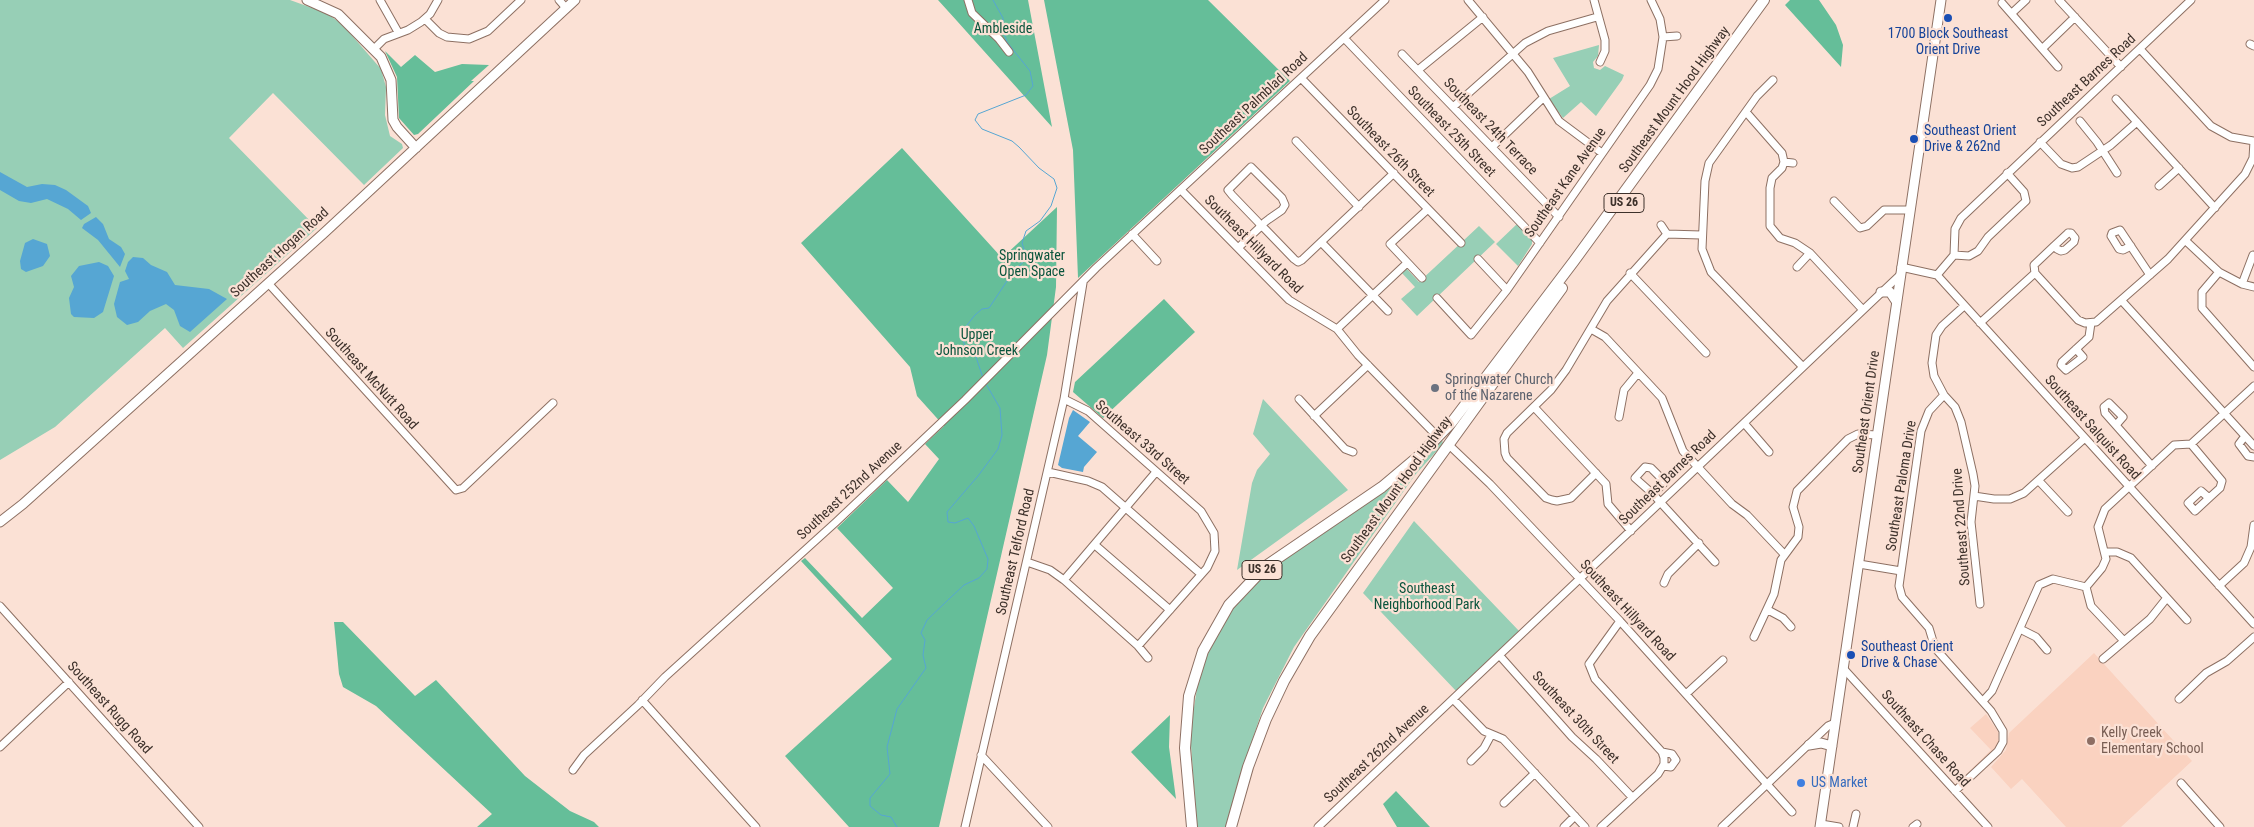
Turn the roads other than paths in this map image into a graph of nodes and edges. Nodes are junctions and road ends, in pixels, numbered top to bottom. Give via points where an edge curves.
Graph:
1 (307, 0) edge
2 (380, 0) edge
3 (438, 0) edge
4 (521, 0) edge
5 (559, 0) edge
6 (575, 0) edge
7 (968, 0) edge
8 (1385, 0) edge
9 (1468, 0) edge
10 (1594, 0) edge
11 (1650, 0) edge
12 (1764, 0) edge
13 (1771, 0) edge
14 (1941, 0) edge
15 (2026, 0) edge
16 (2059, 0) edge
17 (2191, 0) edge
18 (2002, 3) dead end
19 (566, 8) junction
20 (2012, 14) junction
21 (1482, 17) junction
22 (2075, 17) junction
23 (1597, 18) junction
24 (425, 19) junction
25 (398, 32) junction
26 (1677, 36) dead end
27 (1663, 37) junction
28 (1344, 38) junction
29 (2044, 48) junction
30 (374, 49) junction
31 (2140, 49) junction
32 (1009, 52) dead end
33 (1512, 53) junction
34 (1402, 54) dead end
35 (1600, 62) dead end
36 (2058, 67) dead end
37 (2121, 67) junction
38 (1418, 70) junction
39 (1301, 78) junction
40 (1773, 80) dead end
41 (1543, 98) junction
42 (2116, 99) dead end
43 (1453, 107) junction
44 (1746, 112) junction
45 (2080, 121) dead end
46 (2137, 122) junction
47 (1296, 140) dead end
48 (2254, 141) edge
49 (2040, 142) junction
50 (1492, 147) junction
51 (416, 148) junction
52 (2102, 150) junction
53 (1602, 153) junction
54 (1784, 162) junction
55 (1793, 163) dead end
56 (2179, 168) junction
57 (2251, 172) edge
58 (1394, 173) junction
59 (2007, 173) junction
60 (2117, 173) dead end
61 (2159, 186) dead end
62 (1181, 190) junction
63 (1834, 201) dead end
64 (1358, 207) junction
65 (2215, 208) junction
66 (1428, 209) junction
67 (1910, 210) junction
68 (1559, 217) junction
69 (1661, 225) dead end
70 (1261, 226) junction
71 (1140, 227) joint
72 (1132, 234) junction
73 (1667, 234) junction
74 (1701, 235) junction
75 (2186, 241) junction
76 (1321, 242) junction
77 (1461, 243) dead end
78 (1540, 243) junction
79 (2054, 246) dead end
80 (2131, 246) dead end
81 (1238, 248) junction
82 (1810, 253) junction
83 (1954, 255) junction
84 (2253, 255) edge
85 (1478, 259) dead end
86 (1157, 261) dead end
87 (1407, 263) junction
88 (1796, 267) dead end
89 (1901, 271) junction
90 (2219, 272) junction
91 (1630, 273) junction
92 (2035, 273) junction
93 (1937, 275) junction
94 (2150, 275) junction
95 (1422, 278) dead end
96 (1083, 282) junction
97 (268, 284) junction
98 (2242, 284) junction
99 (2254, 287) edge
100 (1507, 290) junction
101 (1881, 292) junction
102 (1373, 295) junction
103 (1437, 298) dead end
104 (2122, 300) junction
105 (1896, 301) junction
106 (1964, 306) junction
107 (1863, 310) junction
108 (1388, 311) dead end
109 (1980, 323) junction
110 (2091, 323) junction
111 (1591, 329) junction
112 (1337, 330) junction
113 (2076, 349) dead end
114 (1706, 353) dead end
115 (1368, 365) junction
116 (1803, 367) junction
117 (2254, 367) edge
118 (1638, 373) junction
119 (2254, 386) edge
120 (1476, 391) junction
121 (1944, 395) junction
122 (1064, 399) junction
123 (1298, 399) dead end
124 (554, 403) dead end
125 (1534, 407) junction
126 (2224, 413) junction
127 (1314, 416) junction
128 (1618, 417) dead end
129 (1744, 423) junction
130 (2116, 425) dead end
131 (1877, 435) junction
132 (2245, 436) junction
133 (1438, 437) junction
134 (2085, 438) junction
135 (1448, 444) junction
136 (2191, 444) junction
137 (2254, 446) edge
138 (1353, 452) dead end
139 (1769, 452) dead end
140 (2254, 457) edge
141 (2152, 466) junction
142 (1698, 468) junction
143 (1048, 472) junction
144 (1156, 472) junction
145 (1596, 473) junction
146 (2039, 481) junction
147 (1666, 482) junction
148 (2129, 486) junction
149 (1674, 491) junction
150 (1653, 494) junction
151 (1974, 496) junction
152 (2208, 498) dead end
153 (1661, 502) junction
154 (1126, 509) junction
155 (2068, 512) dead end
156 (0, 522) edge
157 (2254, 526) edge
158 (1631, 531) junction
159 (1699, 543) junction
160 (1095, 545) junction
161 (2253, 547) edge
162 (2106, 552) junction
163 (1784, 554) junction
164 (1027, 562) junction
165 (1715, 562) dead end
166 (1859, 564) junction
167 (1902, 571) junction
168 (1201, 574) junction
169 (1064, 580) junction
170 (1581, 580) junction
171 (1664, 583) dead end
172 (2219, 586) junction
173 (2086, 587) junction
174 (2166, 599) junction
175 (1980, 604) dead end
176 (0, 606) edge
177 (1170, 610) junction
178 (1768, 610) junction
179 (2187, 620) dead end
180 (1620, 621) junction
181 (2254, 624) edge
182 (1791, 627) dead end
183 (2020, 629) junction
184 (1754, 637) dead end
185 (2254, 638) edge
186 (2124, 641) junction
187 (1138, 646) junction
188 (2046, 650) dead end
189 (1500, 656) junction
190 (1148, 658) dead end
191 (2103, 659) dead end
192 (1723, 660) dead end
193 (1844, 668) junction
194 (69, 682) junction
195 (1686, 694) junction
196 (1453, 699) junction
197 (2179, 699) dead end
198 (642, 700) junction
199 (1982, 701) junction
200 (1835, 724) junction
201 (1492, 734) junction
202 (1809, 745) junction
203 (1832, 746) junction
204 (0, 747) edge
205 (1662, 752) junction
206 (981, 755) junction
207 (1471, 761) dead end
208 (1663, 763) junction
209 (574, 770) dead end
210 (1536, 773) junction
211 (2181, 783) dead end
212 (1768, 784) junction
213 (1956, 791) junction
214 (1632, 797) junction
215 (1504, 803) dead end
216 (1792, 812) dead end
217 (1856, 814) dead end
218 (1575, 816) junction
219 (1820, 825) edge
220 (199, 827) edge
221 (756, 827) edge
222 (965, 827) edge
223 (1048, 827) edge
224 (1192, 827) edge
225 (1231, 827) edge
226 (1318, 827) edge
227 (1564, 827) edge
228 (1585, 827) edge
229 (1601, 827) edge
230 (1722, 827) edge
231 (1839, 827) edge
232 (1853, 827) edge
233 (1988, 827) edge
234 (2220, 827) edge

1 - 30 main road via 338,14
2 - 25 street
3 - 24 street
4 - 24 street via 488,31 469,39 447,37
5 - 19 street
6 - 19 main road, Southeast Hogan Road
7 - 32 street via 972,13
8 - 28 street, Southeast Palmblad Road
9 - 21 street
10 - 23 street
11 - 27 street, Southeast Kane Avenue via 1660,19
12 - 120 highway, Southeast Mount Hood Highway / US 26
13 - 135 highway, Southeast Mount Hood Highway / US 26
14 - 67 main road, Southeast Orient Drive
15 - 20 street
16 - 22 street
17 - 31 street, Southeast Barnes Road
18 - 20 street
19 - 51 main road, Southeast Hogan Road
20 - 29 street
21 - 33 street
21 - 38 street
22 - 29 street
22 - 37 street
23 - 33 street via 1536,35
23 - 35 street via 1605,46
24 - 25 street via 408,30
25 - 30 street
26 - 27 street
27 - 53 street, Southeast Kane Avenue via 1660,61 1650,85
28 - 39 street, Southeast Palmblad Road
28 - 78 street, Southeast 25th Street
29 - 36 street
30 - 51 main road via 390,76 393,120
31 - 37 street, Southeast Barnes Road
31 - 48 street via 2210,126 2230,137
33 - 41 street
33 - 43 street
34 - 38 street, Southeast 24th Terrace
37 - 49 street, Southeast Barnes Road
38 - 43 street, Southeast 24th Terrace
39 - 58 street, Southeast 26th Street
39 - 62 street, Southeast Palmblad Road
40 - 44 street
41 - 50 street
41 - 53 street via 1559,121
42 - 46 street
43 - 50 street, Southeast 24th Terrace
44 - 54 street via 1779,147
44 - 74 street via 1709,163
45 - 52 street
46 - 52 street
46 - 56 street
47 - 64 street
48 - 57 street
49 - 52 street via 2061,164 2072,168 2085,165
49 - 59 street, Southeast Barnes Road
50 - 68 street, Southeast 24th Terrace
51 - 97 main road, Southeast Hogan Road
52 - 60 street
53 - 68 street, Southeast Kane Avenue
54 - 55 street
54 - 82 street via 1772,178 1770,226 1780,238
56 - 61 street
56 - 65 street
57 - 65 street
58 - 64 street
58 - 66 street, Southeast 26th Street
59 - 83 street, Southeast Barnes Road via 1958,222
59 - 83 street via 2024,192 2026,201 1978,251 1969,256
62 - 71 street, Southeast Palmblad Road
62 - 81 street, Southeast Hillyard Road
63 - 67 street via 1860,228 1867,226 1883,207
64 - 76 street
65 - 75 street
66 - 77 street, Southeast 26th Street
66 - 87 street via 1390,244
67 - 89 main road, Southeast Orient Drive
68 - 78 street, Southeast Kane Avenue
69 - 73 street
70 - 70 street via 1228,190 1251,167 1285,205
70 - 76 street via 1298,262
70 - 81 street
71 - 72 street, Southeast 252nd Avenue
72 - 86 street
72 - 96 street, Southeast 252nd Avenue
73 - 74 street
73 - 91 street
74 - 116 street via 1703,255 1711,272
75 - 90 street
75 - 94 street
76 - 102 street
78 - 100 street, Southeast Kane Avenue
79 - 92 street via 2034,265
80 - 94 street
81 - 112 street, Southeast Hillyard Road via 1289,300
82 - 88 street
82 - 107 street
83 - 93 street
84 - 98 street
85 - 100 street
87 - 95 street
87 - 102 street
89 - 93 street
89 - 101 street, Southeast Barnes Road
89 - 105 main road, Southeast Orient Drive
90 - 98 street
90 - 117 street via 2202,292 2202,308
91 - 111 street via 1607,301
91 - 114 street
92 - 109 street
92 - 110 street via 2078,320
93 - 106 street, Southeast Salquist Road
94 - 104 street
96 - 122 street, Southeast Telford Road
96 - 198 street, Southeast 252nd Avenue via 836,522
97 - 124 street, Southeast McNutt Road via 456,490 463,488
97 - 156 main road, Southeast Hogan Road
98 - 99 street
100 - 103 street, Southeast Kane Avenue via 1471,335
101 - 105 main road via 1890,292
101 - 107 street, Southeast Barnes Road
102 - 108 street
102 - 112 street
104 - 110 street
104 - 126 street
105 - 131 main road, Southeast Orient Drive
106 - 109 street, Southeast Salquist Road
106 - 121 street via 1936,335 1932,363 1934,376
107 - 116 street, Southeast Barnes Road
109 - 134 street, Southeast Salquist Road
110 - 113 street via 2089,337
111 - 118 street via 1605,337
111 - 125 street via 1566,370
112 - 115 street, Southeast Hillyard Road
115 - 127 street
115 - 133 street, Southeast Hillyard Road
116 - 129 street, Southeast Barnes Road
118 - 128 street via 1624,390
118 - 142 street via 1662,398 1680,447
119 - 126 street
120 - 133 highway, Southeast Mount Hood Highway / US 26
120 - 135 highway via 1446,439
121 - 151 street, Southeast 22nd Drive via 1962,422 1973,474
121 - 167 street, Southeast Paloma Drive via 1929,411 1921,431
122 - 143 street, Southeast Telford Road
122 - 144 street, Southeast 33rd Street via 1088,411
123 - 127 street
125 - 145 street
125 - 145 street via 1504,439 1505,453 1513,465 1546,498 1557,502 1571,498
126 - 132 street
126 - 136 street
127 - 138 street via 1345,449
129 - 139 street
129 - 142 street, Southeast Barnes Road
130 - 141 street
131 - 163 street via 1858,434 1848,439 1800,487 1794,496 1793,507 1799,532
131 - 166 main road, Southeast Orient Drive
132 - 137 street
132 - 140 street via 2240,447 2248,456
133 - 224 highway, Southeast Mount Hood Highway / US 26 via 1382,487 1266,566 1220,618 1198,662 1188,707 1186,754
134 - 146 street
134 - 148 street, Southeast Salquist Road
135 - 170 street, Southeast Hillyard Road
135 - 225 highway, Southeast Mount Hood Highway / US 26 via 1324,615 1288,674 1257,740
136 - 141 street via 2174,445
136 - 152 street via 2222,481 2220,488
141 - 148 street
142 - 149 street, Southeast Barnes Road
142 - 163 street
143 - 154 street via 1095,484
143 - 164 street, Southeast Telford Road
144 - 154 street
144 - 168 street, Southeast 33rd Street via 1201,511 1210,525 1216,542 1212,561
145 - 158 street via 1606,484 1612,511
146 - 151 street via 2024,493 2010,498
146 - 155 street
147 - 149 street
147 - 150 street
147 - 150 street via 1647,467 1637,474 1635,478
148 - 162 street via 2107,506 2099,520 2098,534
148 - 172 street, Southeast Salquist Road
149 - 153 street, Southeast Barnes Road
150 - 153 street
151 - 175 street, Southeast 22nd Drive via 1971,522
153 - 158 street, Southeast Barnes Road
153 - 159 street
154 - 160 street
154 - 168 street
157 - 161 street
158 - 170 street, Southeast Barnes Road
159 - 165 street
159 - 171 street via 1668,574
160 - 169 street
160 - 177 street
161 - 172 street via 2244,562
162 - 173 street via 2104,565
162 - 174 street via 2117,552 2131,558
163 - 178 street
164 - 169 street via 1045,567
164 - 206 street, Southeast Telford Road
166 - 167 street
166 - 193 main road, Southeast Orient Drive
167 - 199 street, Southeast Paloma Drive via 1899,586 1902,596 1929,628 1935,648
168 - 177 street
169 - 187 street
170 - 180 street, Southeast Hillyard Road
170 - 189 street, Southeast Barnes Road
172 - 181 street, Southeast Salquist Road
173 - 183 street via 2054,579 2043,582 2036,590
173 - 186 street via 2091,606
174 - 179 street
174 - 186 street via 2150,619
176 - 194 street, Southeast Rugg Road
177 - 187 street
178 - 182 street
178 - 184 street
180 - 195 street, Southeast Hillyard Road
180 - 205 street via 1585,664
183 - 188 street via 2036,637
183 - 199 street via 1992,691
185 - 197 street via 2206,673
186 - 191 street
187 - 190 street
189 - 196 street, Southeast Barnes Road
189 - 214 street, Southeast 30th Street via 1572,737
192 - 195 street
193 - 200 main road, Southeast Orient Drive
193 - 213 street, Southeast Chase Road
194 - 204 street
194 - 220 street, Southeast Rugg Road
195 - 212 street, Southeast Hillyard Road
196 - 201 street via 1480,728
196 - 226 street, Southeast 262nd Avenue
198 - 209 street, Southeast 252nd Avenue via 584,755
198 - 221 street
199 - 213 street, Southeast Paloma Drive via 2001,726 2003,742 1998,751
200 - 202 street via 1828,726
200 - 203 main road, Southeast Orient Drive
201 - 207 street
201 - 210 street via 1503,739
202 - 203 main road
202 - 212 street
203 - 219 main road, Southeast Orient Drive
205 - 208 street
205 - 208 street via 1672,754 1676,760 1671,767
206 - 222 street, Southeast Telford Road
206 - 223 street
208 - 214 street via 1658,774
210 - 215 street
210 - 218 street
211 - 234 street
212 - 216 street, Southeast Hillyard Road
212 - 230 street
213 - 233 street, Southeast Chase Road
214 - 229 street
217 - 232 street
218 - 227 street
218 - 228 street
219 - 231 street

